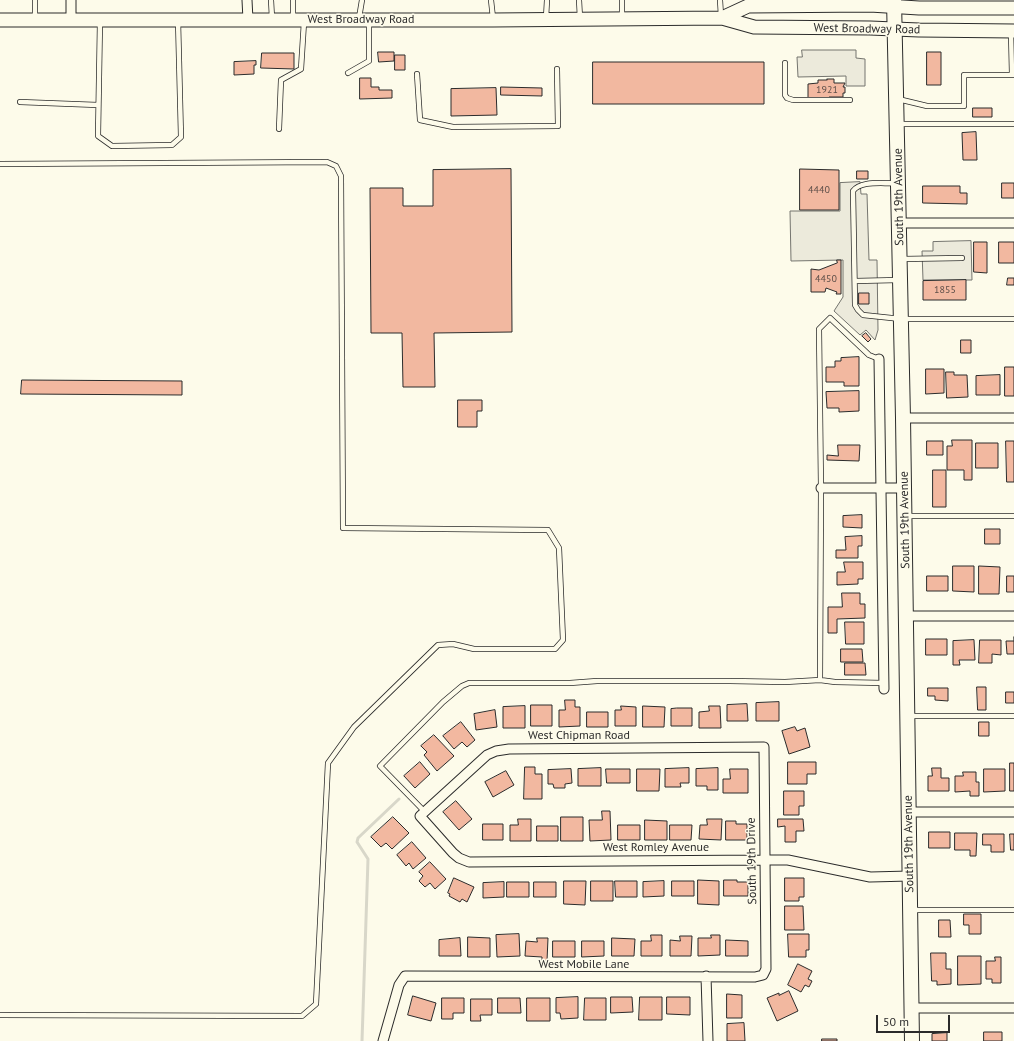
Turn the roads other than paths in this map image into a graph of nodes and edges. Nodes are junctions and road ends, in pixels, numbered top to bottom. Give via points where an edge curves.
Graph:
1 (35, 0) edge
2 (71, 0) edge
3 (247, 0) edge
4 (270, 0) edge
5 (293, 0) edge
6 (362, 0) edge
7 (491, 0) edge
8 (547, 0) edge
9 (579, 0) edge
10 (622, 0) edge
11 (720, 0) edge
12 (894, 3) edge
13 (981, 4) edge
14 (1014, 8) edge
15 (722, 18) junction
16 (71, 19) junction
17 (622, 19) junction
18 (0, 20) edge
19 (35, 20) junction
20 (100, 20) junction
21 (178, 20) junction
22 (248, 20) junction
23 (272, 20) junction
24 (299, 20) junction
25 (364, 20) junction
26 (493, 20) junction
27 (546, 20) junction
28 (580, 20) junction
29 (894, 30) junction
30 (1013, 31) edge
31 (785, 63) dead end
32 (557, 68) dead end
33 (348, 73) dead end
34 (417, 74) dead end
35 (1013, 75) edge
36 (897, 99) junction
37 (850, 100) dead end
38 (20, 102) dead end
39 (98, 105) junction
40 (898, 124) junction
41 (1014, 124) edge
42 (279, 129) dead end
43 (0, 164) edge
44 (899, 183) junction
45 (900, 223) junction
46 (1014, 223) edge
47 (962, 258) dead end
48 (900, 259) junction
49 (900, 280) junction
50 (854, 281) junction
51 (901, 319) junction
52 (1014, 319) edge
53 (878, 359) joint
54 (903, 418) junction
55 (1014, 418) edge
56 (821, 488) junction
57 (881, 488) junction
58 (904, 488) junction
59 (905, 516) junction
60 (1014, 516) edge
61 (906, 616) junction
62 (1014, 616) edge
63 (820, 680) junction
64 (884, 686) joint
65 (907, 716) junction
66 (1014, 716) edge
67 (764, 747) joint
68 (908, 812) junction
69 (1014, 812) edge
70 (422, 814) junction
71 (764, 860) junction
72 (910, 876) junction
73 (910, 910) junction
74 (1014, 910) edge
75 (763, 975) joint
76 (706, 976) junction
77 (912, 1008) junction
78 (1014, 1008) edge
79 (0, 1015) edge
80 (383, 1041) edge
81 (708, 1041) edge
82 (912, 1041) edge

1 - 19 lane
2 - 16 street
3 - 22 street
4 - 23 lane
5 - 24 lane
6 - 25 lane
7 - 26 lane
8 - 27 lane
9 - 28 lane
10 - 17 lane
11 - 15 lane
12 - 13 main road, West Broadway Road via 919,8
12 - 15 main road, West Broadway Road via 748,6
12 - 29 main road, South 19th Avenue
13 - 14 main road, West Broadway Road
15 - 17 main road, West Broadway Road
15 - 29 main road, West Broadway Road via 754,27
16 - 19 main road, West Broadway Road
16 - 20 main road, West Broadway Road
17 - 28 main road, West Broadway Road
18 - 19 main road, West Broadway Road
20 - 21 main road, West Broadway Road
20 - 39 lane
21 - 22 main road, West Broadway Road
21 - 39 lane via 181,137 172,145 112,146 98,136
22 - 23 main road, West Broadway Road
23 - 24 main road, West Broadway Road
24 - 25 main road, West Broadway Road
24 - 42 lane via 301,68 281,80
25 - 26 main road, West Broadway Road
25 - 33 lane via 369,61
26 - 27 main road, West Broadway Road
27 - 28 main road, West Broadway Road
29 - 30 main road, West Broadway Road
29 - 36 main road, South 19th Avenue
30 - 35 lane
31 - 37 lane via 787,98
32 - 34 lane via 558,126 453,127 420,120
35 - 36 lane via 964,75 964,106 927,106
36 - 40 main road, South 19th Avenue
38 - 39 lane
40 - 41 lane
40 - 44 main road, South 19th Avenue
43 - 79 lane via 327,162 336,166 340,176 343,528 548,530 559,548 563,640 555,649 474,649 453,644 438,645 354,727 328,763 316,1004 302,1016
44 - 45 main road, South 19th Avenue
44 - 50 lane via 862,184 853,191
45 - 46 street
45 - 48 main road, South 19th Avenue
47 - 48 lane
48 - 49 main road, South 19th Avenue
49 - 50 lane
49 - 51 main road, South 19th Avenue
50 - 51 lane via 855,305 863,315
51 - 52 lane
51 - 54 main road, South 19th Avenue
53 - 56 lane via 869,355 830,318 818,329
53 - 57 street
54 - 55 street
54 - 58 main road, South 19th Avenue
56 - 57 street
56 - 63 lane
57 - 58 street
57 - 64 street
58 - 59 main road, South 19th Avenue
59 - 60 lane
59 - 61 main road, South 19th Avenue
61 - 62 street
61 - 65 main road, South 19th Avenue
63 - 64 lane
63 - 70 lane via 469,682 443,702 380,766
65 - 66 lane
65 - 68 main road, South 19th Avenue
67 - 70 street, West Chipman Road via 502,750 487,755
67 - 71 street, South 19th Drive
68 - 69 street
68 - 72 main road, South 19th Avenue
70 - 71 street, West Romley Avenue via 453,853 469,862
71 - 72 street, West Romley Avenue via 788,860 870,877
71 - 75 street, South 19th Drive via 766,969
72 - 73 main road, South 19th Avenue
73 - 74 lane
73 - 77 main road, South 19th Avenue
75 - 76 street, West Mobile Lane
76 - 80 street, West Mobile Lane via 405,976 399,985
76 - 81 street
77 - 78 street
77 - 82 main road, South 19th Avenue

